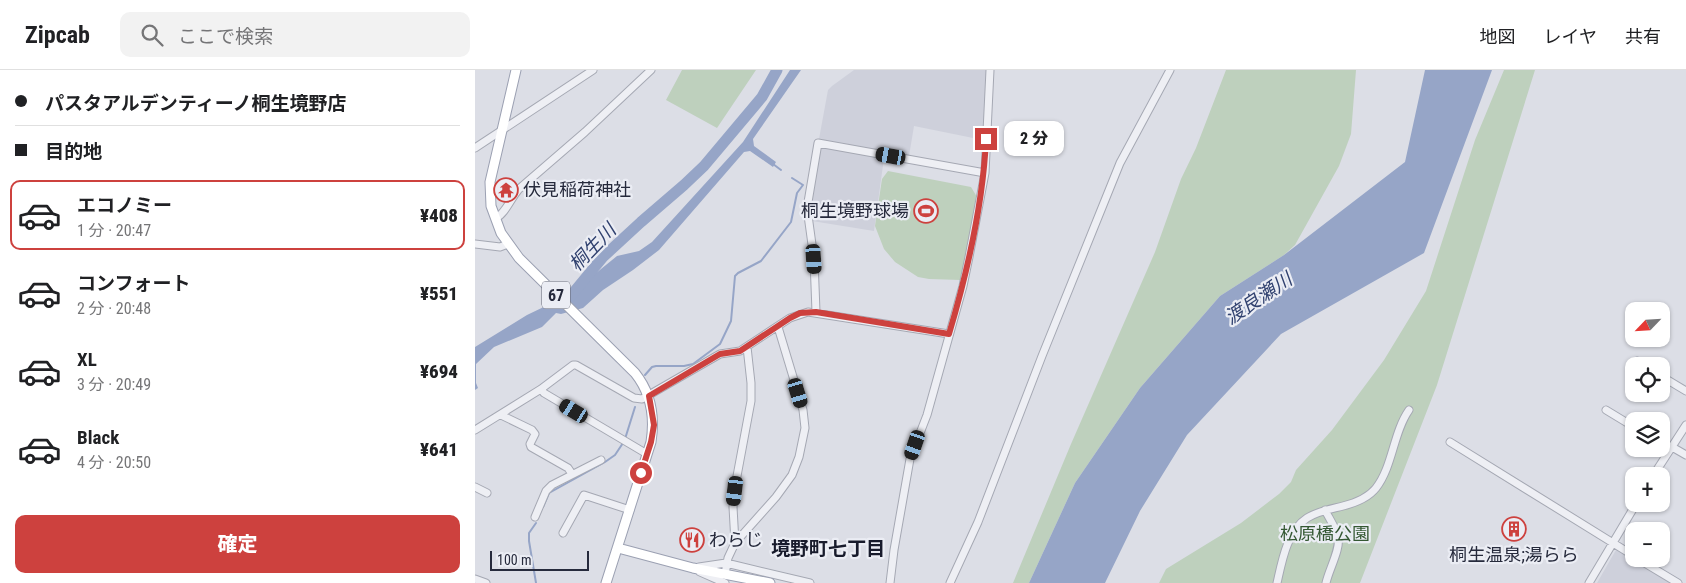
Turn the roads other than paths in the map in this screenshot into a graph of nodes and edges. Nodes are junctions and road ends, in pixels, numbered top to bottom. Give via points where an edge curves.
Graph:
1 (516, 70) edge
2 (593, 70) edge
3 (651, 70) edge
4 (990, 70) edge
5 (1170, 70) edge
6 (502, 130) junction
7 (475, 148) edge
8 (985, 173) junction
9 (496, 218) junction
10 (475, 244) edge
11 (508, 244) junction
12 (816, 312) junction
13 (778, 327) junction
14 (949, 334) junction
15 (747, 347) junction
16 (1670, 381) edge
17 (541, 389) junction
18 (1686, 391) edge
19 (649, 396) junction
20 (1409, 410) dead end
21 (1605, 410) dead end
22 (501, 415) junction
23 (1625, 422) edge
24 (1686, 425) edge
25 (475, 430) edge
26 (1450, 442) dead end
27 (1672, 448) junction
28 (647, 454) junction
29 (1686, 455) edge
30 (601, 460) dead end
31 (1659, 467) edge
32 (572, 474) junction
33 (475, 487) edge
34 (487, 493) dead end
35 (630, 510) junction
36 (1325, 510) junction
37 (1631, 512) edge
38 (535, 517) dead end
39 (563, 533) dead end
40 (735, 543) junction
41 (1612, 543) junction
42 (618, 548) junction
43 (1625, 551) edge
44 (726, 563) junction
45 (1651, 567) edge
46 (693, 568) junction
47 (475, 579) edge
48 (725, 580) edge
49 (486, 583) edge
50 (606, 583) edge
51 (770, 583) edge
52 (810, 583) edge
53 (890, 583) edge
54 (950, 583) edge
55 (1277, 583) edge
56 (1326, 583) edge
57 (1589, 583) edge
58 (1678, 583) edge

1 - 6 main road, 67
2 - 6 street
3 - 9 street via 519,189
4 - 8 street
5 - 54 street via 1120,164 978,522
6 - 7 street
6 - 9 main road, 67 via 490,182 491,206
8 - 12 street via 818,143 807,208 814,259
8 - 14 street via 963,286
9 - 11 main road, 67
10 - 11 street via 500,247
11 - 19 main road, 67 via 635,373
12 - 13 street via 800,313
12 - 14 street
13 - 15 street
13 - 40 street via 803,410 805,428 792,475
14 - 53 street via 927,415 910,459
15 - 19 street via 720,354
15 - 40 street via 751,401 733,507
16 - 18 street
17 - 19 street via 576,366 635,398
17 - 22 street
17 - 28 street via 544,394
19 - 28 main road, 67 via 654,425
20 - 36 street via 1375,489 1356,502
21 - 23 street
22 - 25 street
22 - 32 street via 532,430 535,434 531,447 568,468
24 - 27 street
26 - 41 street
27 - 29 street
27 - 31 street
28 - 35 main road, 67
30 - 32 street
32 - 38 street via 546,491
33 - 34 street
35 - 39 street via 584,495
35 - 42 main road, 67
36 - 55 street via 1305,519 1297,527 1285,552
36 - 56 street via 1339,541
37 - 41 street
40 - 44 street
41 - 43 street
41 - 57 street
42 - 46 main road
42 - 50 main road, 67
44 - 46 street
44 - 48 street
44 - 52 street
45 - 58 street
46 - 48 main road
47 - 49 street
48 - 51 main road

